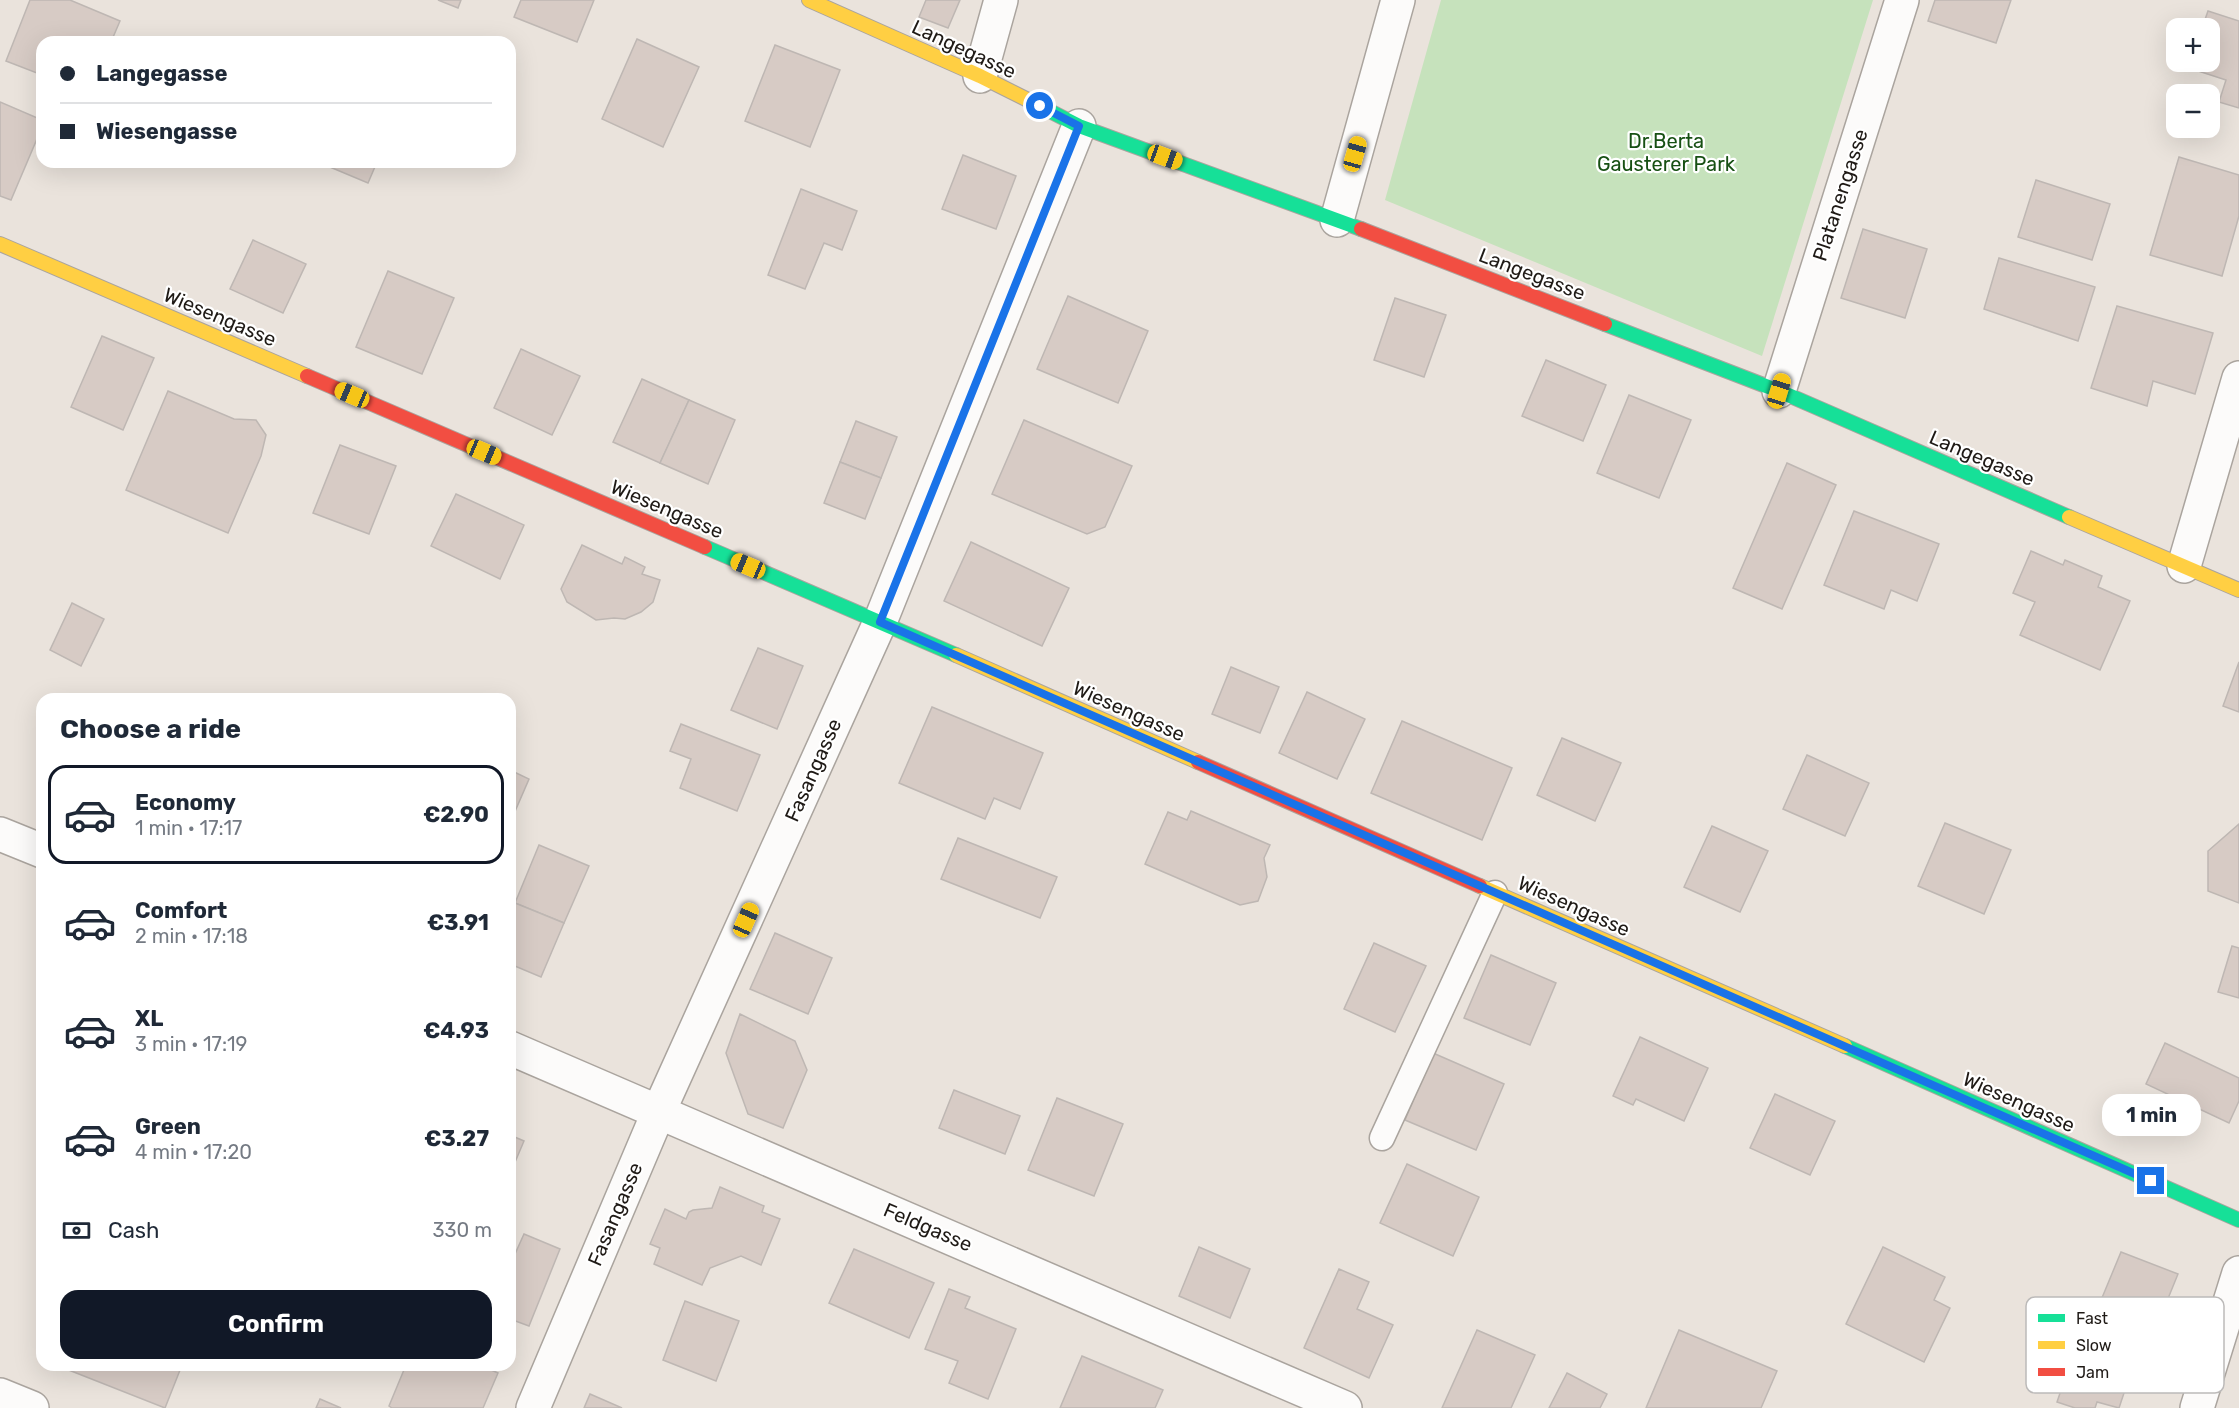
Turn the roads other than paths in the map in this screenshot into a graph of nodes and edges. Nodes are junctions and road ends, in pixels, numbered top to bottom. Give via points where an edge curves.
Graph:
1 (808, 0) edge
2 (1001, 0) edge
3 (1398, 0) edge
4 (1902, 0) edge
5 (980, 76) junction
6 (1079, 126) junction
7 (1337, 220) junction
8 (0, 244) edge
9 (2239, 378) edge
10 (1779, 391) junction
11 (2184, 566) junction
12 (2239, 590) edge
13 (880, 622) junction
14 (0, 834) edge
15 (36, 849) edge
16 (1495, 893) junction
17 (516, 1051) edge
18 (659, 1111) junction
19 (1382, 1138) dead end
20 (2239, 1220) edge
21 (2239, 1273) edge
22 (2224, 1321) edge
23 (2202, 1393) edge
24 (0, 1395) edge
25 (32, 1408) edge
26 (533, 1408) edge
27 (1345, 1408) edge
28 (2197, 1408) edge

1 - 5 street, Langegasse
2 - 5 street
3 - 7 street
4 - 10 street, Platanengasse
5 - 6 street, Langegasse
6 - 7 street, Langegasse
6 - 13 street, Fasangasse
7 - 10 street, Langegasse
8 - 13 street, Wiesengasse
9 - 11 street
10 - 11 street, Langegasse
11 - 12 street, Langegasse
13 - 16 street, Wiesengasse
13 - 18 street, Fasangasse
14 - 15 street
16 - 19 lane
16 - 20 street, Wiesengasse
17 - 18 street, Feldgasse
18 - 26 street, Fasangasse
18 - 27 street, Feldgasse
21 - 22 street
23 - 28 street
24 - 25 street

